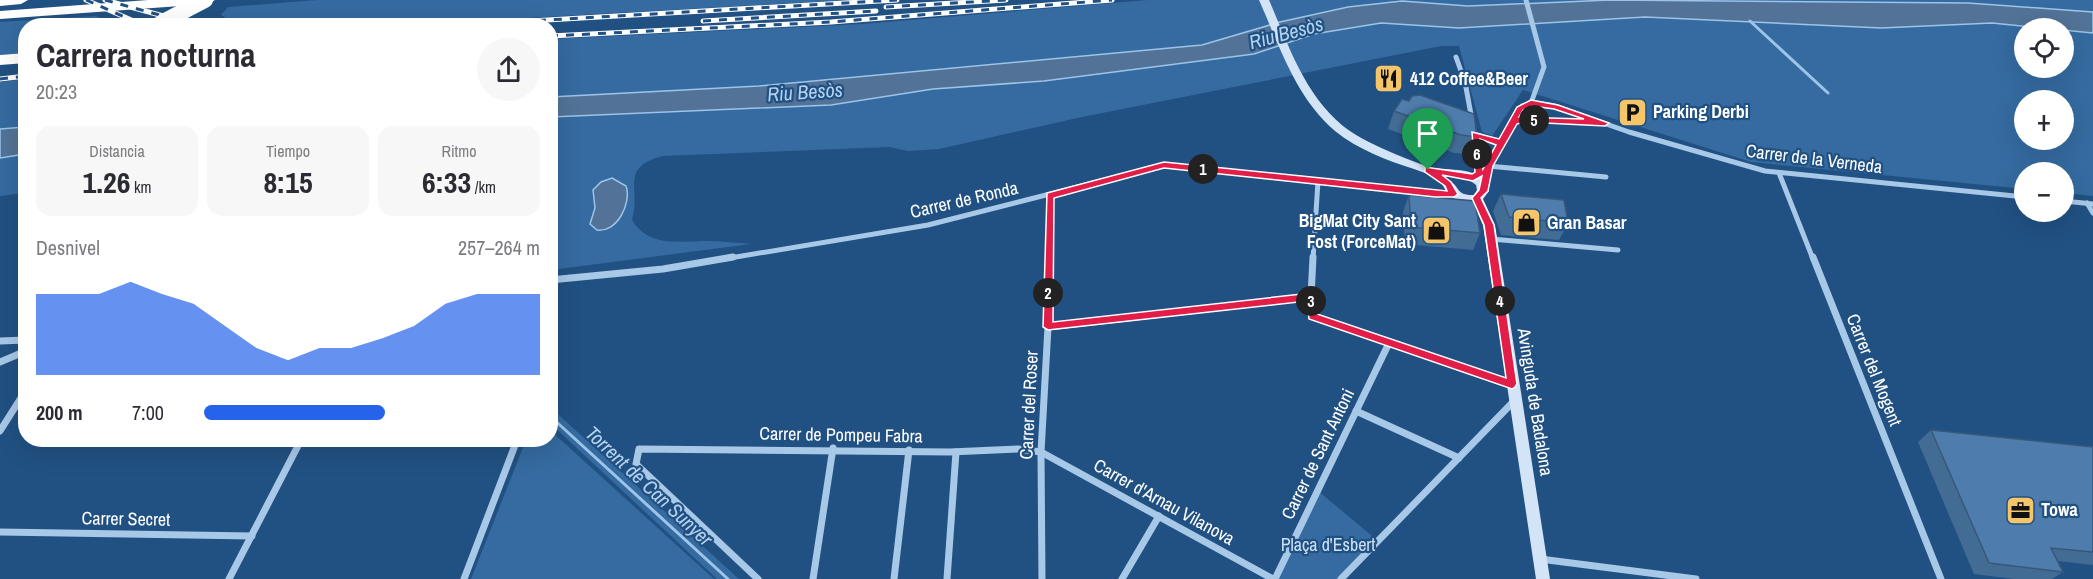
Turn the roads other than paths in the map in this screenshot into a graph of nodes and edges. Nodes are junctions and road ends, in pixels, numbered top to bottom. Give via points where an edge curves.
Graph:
1 (21, 0) edge
2 (207, 0) edge
3 (1264, 0) edge
4 (1526, 0) edge
5 (0, 2) edge
6 (0, 15) edge
7 (170, 18) edge
8 (1456, 57) dead end
9 (18, 59) edge
10 (0, 60) edge
11 (1531, 103) junction
12 (1572, 112) junction
13 (1514, 122) junction
14 (1563, 123) junction
15 (1605, 123) junction
16 (1475, 134) junction
17 (1501, 143) junction
18 (1488, 166) junction
19 (1428, 170) junction
20 (1779, 172) junction
21 (1459, 175) junction
22 (1476, 175) junction
23 (1606, 177) dead end
24 (1318, 181) junction
25 (1451, 189) junction
26 (1480, 192) junction
27 (1050, 196) junction
28 (2014, 196) edge
29 (2074, 202) edge
30 (2090, 204) edge
31 (2093, 213) edge
32 (1491, 239) junction
33 (1618, 250) dead end
34 (558, 279) edge
35 (1311, 297) junction
36 (1048, 327) junction
37 (18, 341) edge
38 (0, 342) edge
39 (1389, 343) junction
40 (18, 354) edge
41 (0, 362) edge
42 (1512, 384) junction
43 (1515, 400) junction
44 (18, 403) edge
45 (1356, 411) junction
46 (0, 431) edge
47 (297, 447) edge
48 (514, 447) edge
49 (833, 448) junction
50 (909, 450) junction
51 (956, 452) junction
52 (1041, 452) junction
53 (1459, 458) junction
54 (1159, 516) junction
55 (0, 532) edge
56 (252, 536) junction
57 (1540, 559) junction
58 (229, 579) edge
59 (464, 579) edge
60 (758, 579) edge
61 (813, 579) edge
62 (894, 579) edge
63 (947, 579) edge
64 (1042, 579) edge
65 (1122, 579) edge
66 (1274, 579) edge
67 (1341, 579) edge
68 (1543, 579) edge
69 (1696, 579) edge
70 (1941, 579) edge

1 - 5 highway
2 - 6 highway
2 - 7 highway, bridge
3 - 19 street via 1322,114 1340,131 1362,143
4 - 11 street via 1544,72 1531,95
8 - 16 street
9 - 10 highway
11 - 12 street, Carrer de la Verneda
11 - 13 street via 1520,109
12 - 14 street via 1573,118
12 - 15 street, Carrer de la Verneda
13 - 14 street, Carrer de la Verneda via 1523,119
13 - 17 street
14 - 15 street, Carrer de la Verneda
15 - 20 street, Carrer de la Verneda via 1741,165
16 - 17 street
16 - 22 street
17 - 18 street
18 - 22 street
18 - 23 street
18 - 26 street
19 - 21 street
19 - 25 street
20 - 28 street, Carrer de la Verneda
20 - 70 street, Carrer del Mogent
21 - 22 street
21 - 25 street via 1454,176
22 - 26 street
24 - 25 street, Carrer de Ronda via 1435,194
24 - 27 street, Carrer de Ronda via 1164,165
24 - 35 street
25 - 26 street via 1466,199
26 - 32 street, Avinguda de Badalona
27 - 34 street, Carrer de Ronda via 928,225 663,269
27 - 36 street, Carrer del Roser
29 - 30 street
30 - 31 street
32 - 33 street
32 - 42 street, Avinguda de Badalona
35 - 36 street
35 - 39 street via 1313,316
36 - 52 street, Carrer del Roser
37 - 38 street
39 - 42 street
39 - 45 street, Carrer de Sant Antoni
40 - 41 street
42 - 43 street, Avinguda de Badalona
43 - 53 street
43 - 57 street, Avinguda de Badalona
44 - 46 street
45 - 53 street
45 - 66 street, Carrer de Sant Antoni
47 - 56 street
48 - 59 street
49 - 50 street, Carrer de Pompeu Fabra
49 - 60 street, Carrer de Pompeu Fabra via 639,449 636,464
49 - 61 street
50 - 51 street, Carrer de Pompeu Fabra
50 - 62 street
51 - 52 street, Carrer de Pompeu Fabra via 1023,448
51 - 63 street
52 - 54 street, Carrer d'Arnau Vilanova
52 - 64 street, Carrer del Roser
53 - 67 street
54 - 65 street
54 - 66 street, Carrer d'Arnau Vilanova
55 - 56 street, Carrer Secret
56 - 58 street
57 - 68 street, Avinguda de Badalona
57 - 69 street

